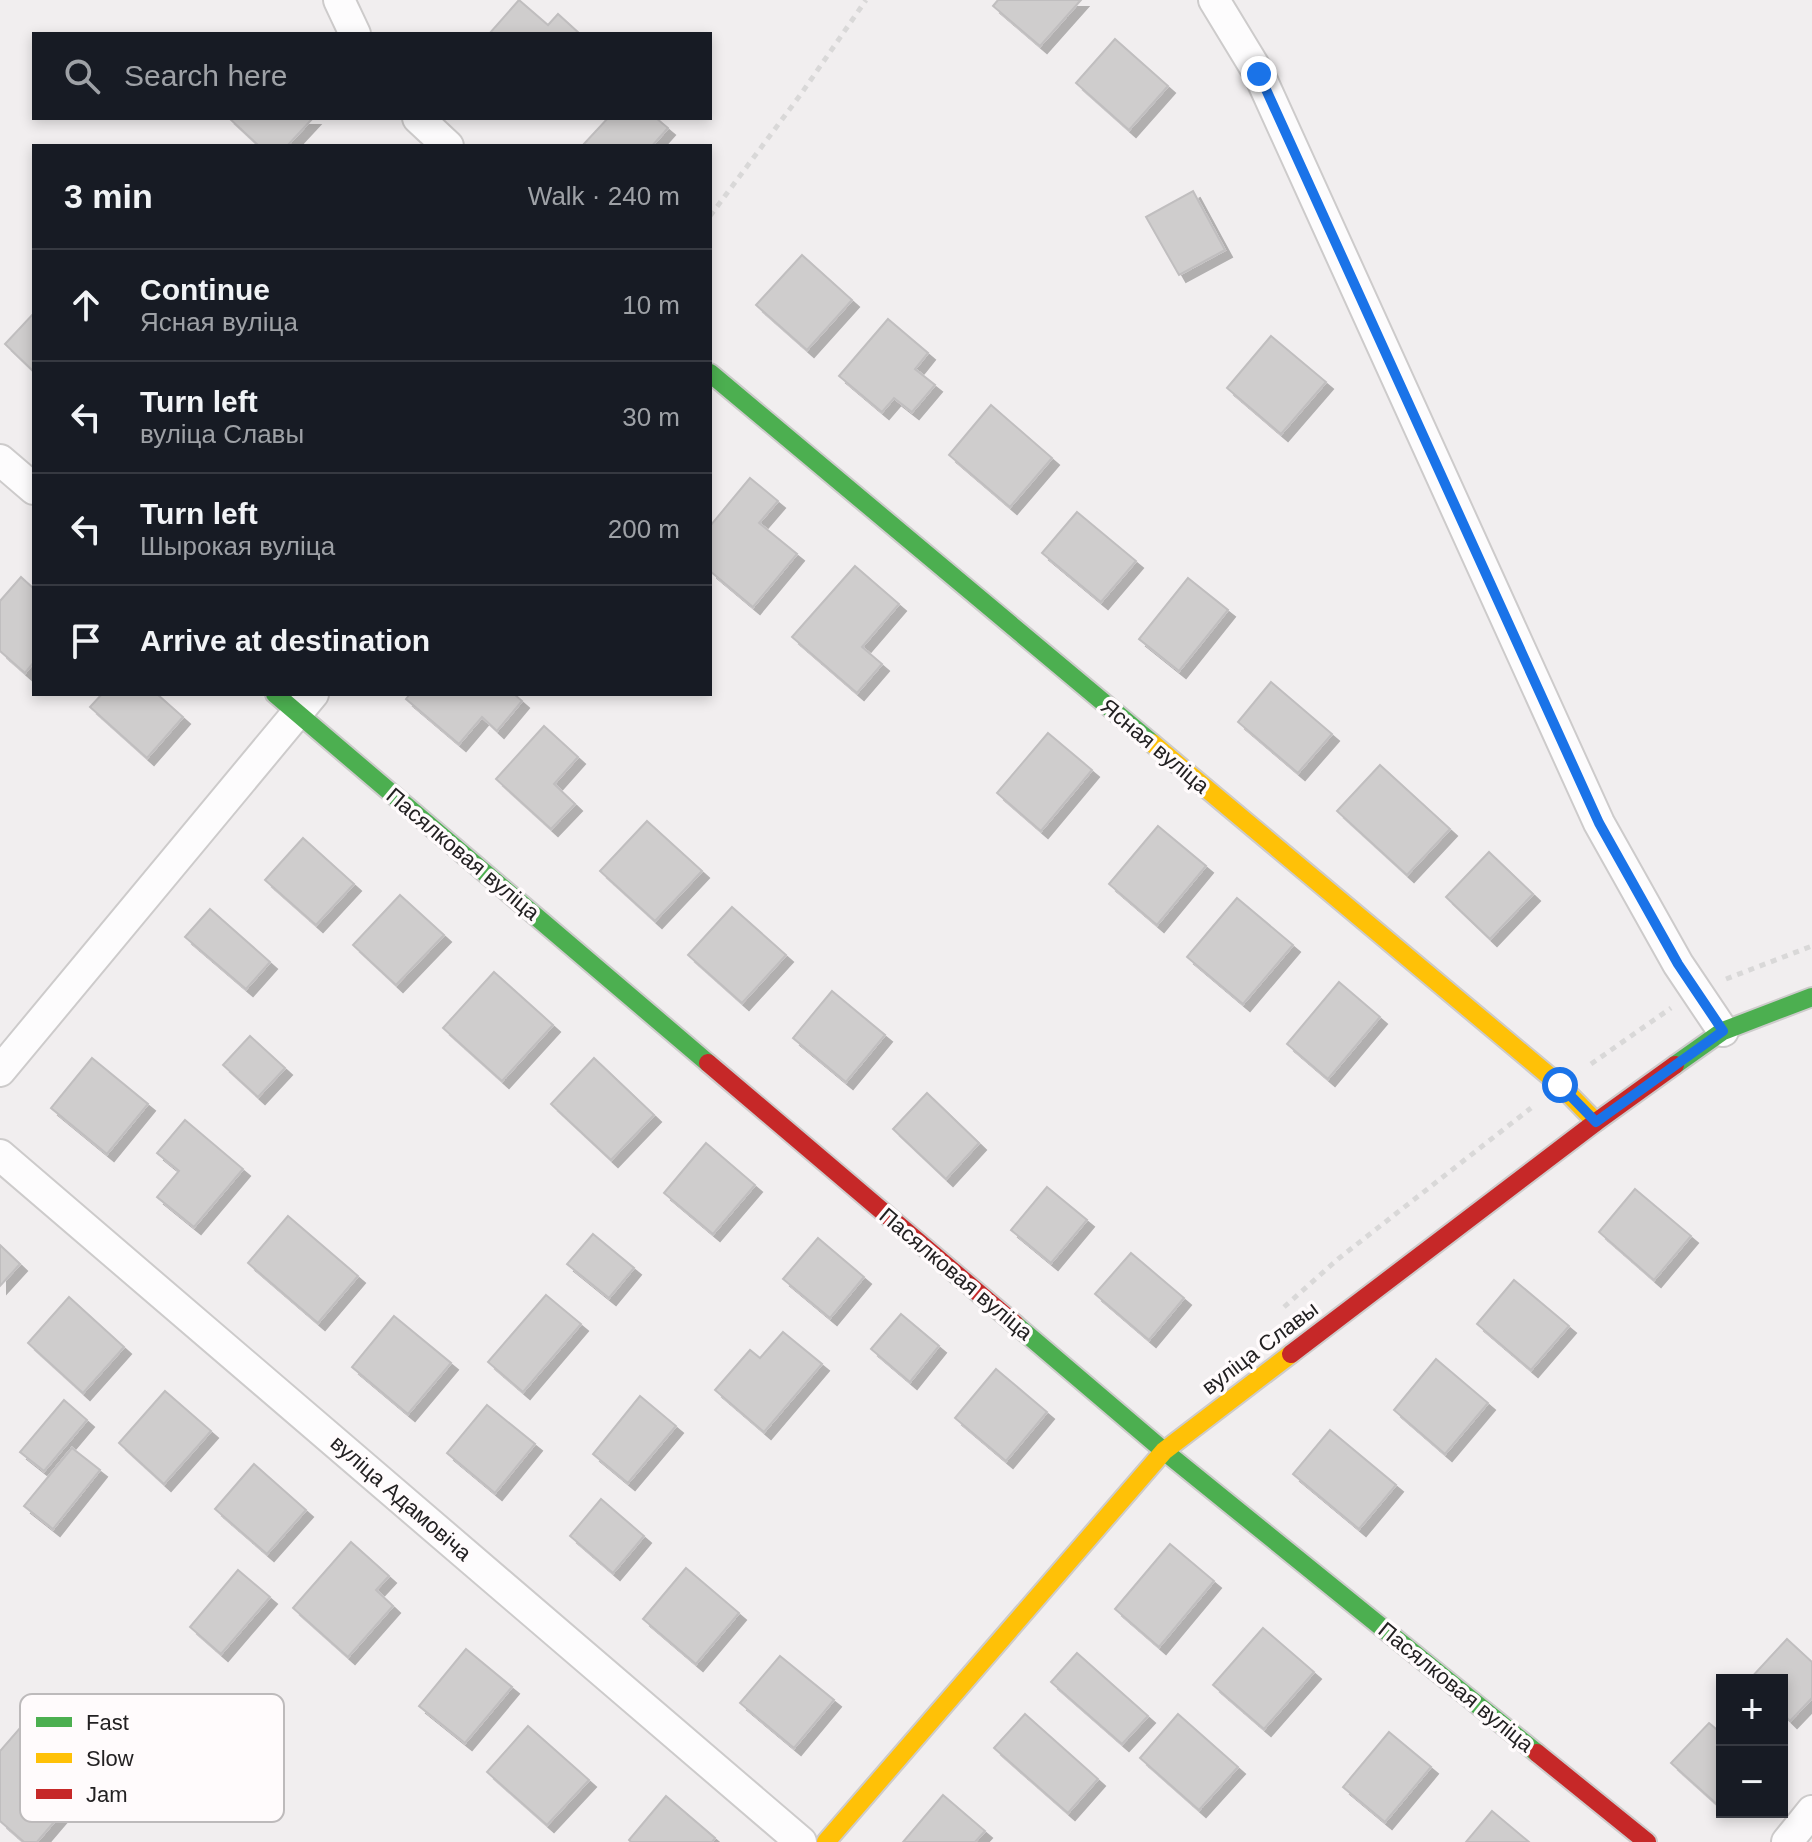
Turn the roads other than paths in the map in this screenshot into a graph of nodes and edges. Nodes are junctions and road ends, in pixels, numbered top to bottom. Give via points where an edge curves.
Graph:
1 (339, 0) edge
2 (1214, 0) edge
3 (354, 32) edge
4 (420, 120) edge
5 (446, 144) edge
6 (712, 375) edge
7 (0, 460) edge
8 (32, 487) edge
9 (295, 700) edge
10 (1812, 997) edge
11 (1723, 1031) junction
12 (0, 1071) edge
13 (1596, 1122) junction
14 (0, 1155) edge
15 (1164, 1451) junction
16 (1812, 1811) edge
17 (801, 1842) edge
18 (826, 1842) edge
19 (1647, 1842) edge
20 (1787, 1842) edge

1 - 3 street
2 - 11 street via 1259,74 1599,823 1678,964
4 - 5 street
6 - 13 street, Ясная вуліца via 1560,1085
7 - 8 street
9 - 12 street
9 - 15 street, Пасялковая вуліца
10 - 11 street, вуліца Славы
11 - 13 street, вуліца Славы
13 - 15 street, вуліца Славы
14 - 17 street, вуліца Адамовіча
15 - 18 street, вуліца Славы
15 - 19 street, Пасялковая вуліца
16 - 20 street

